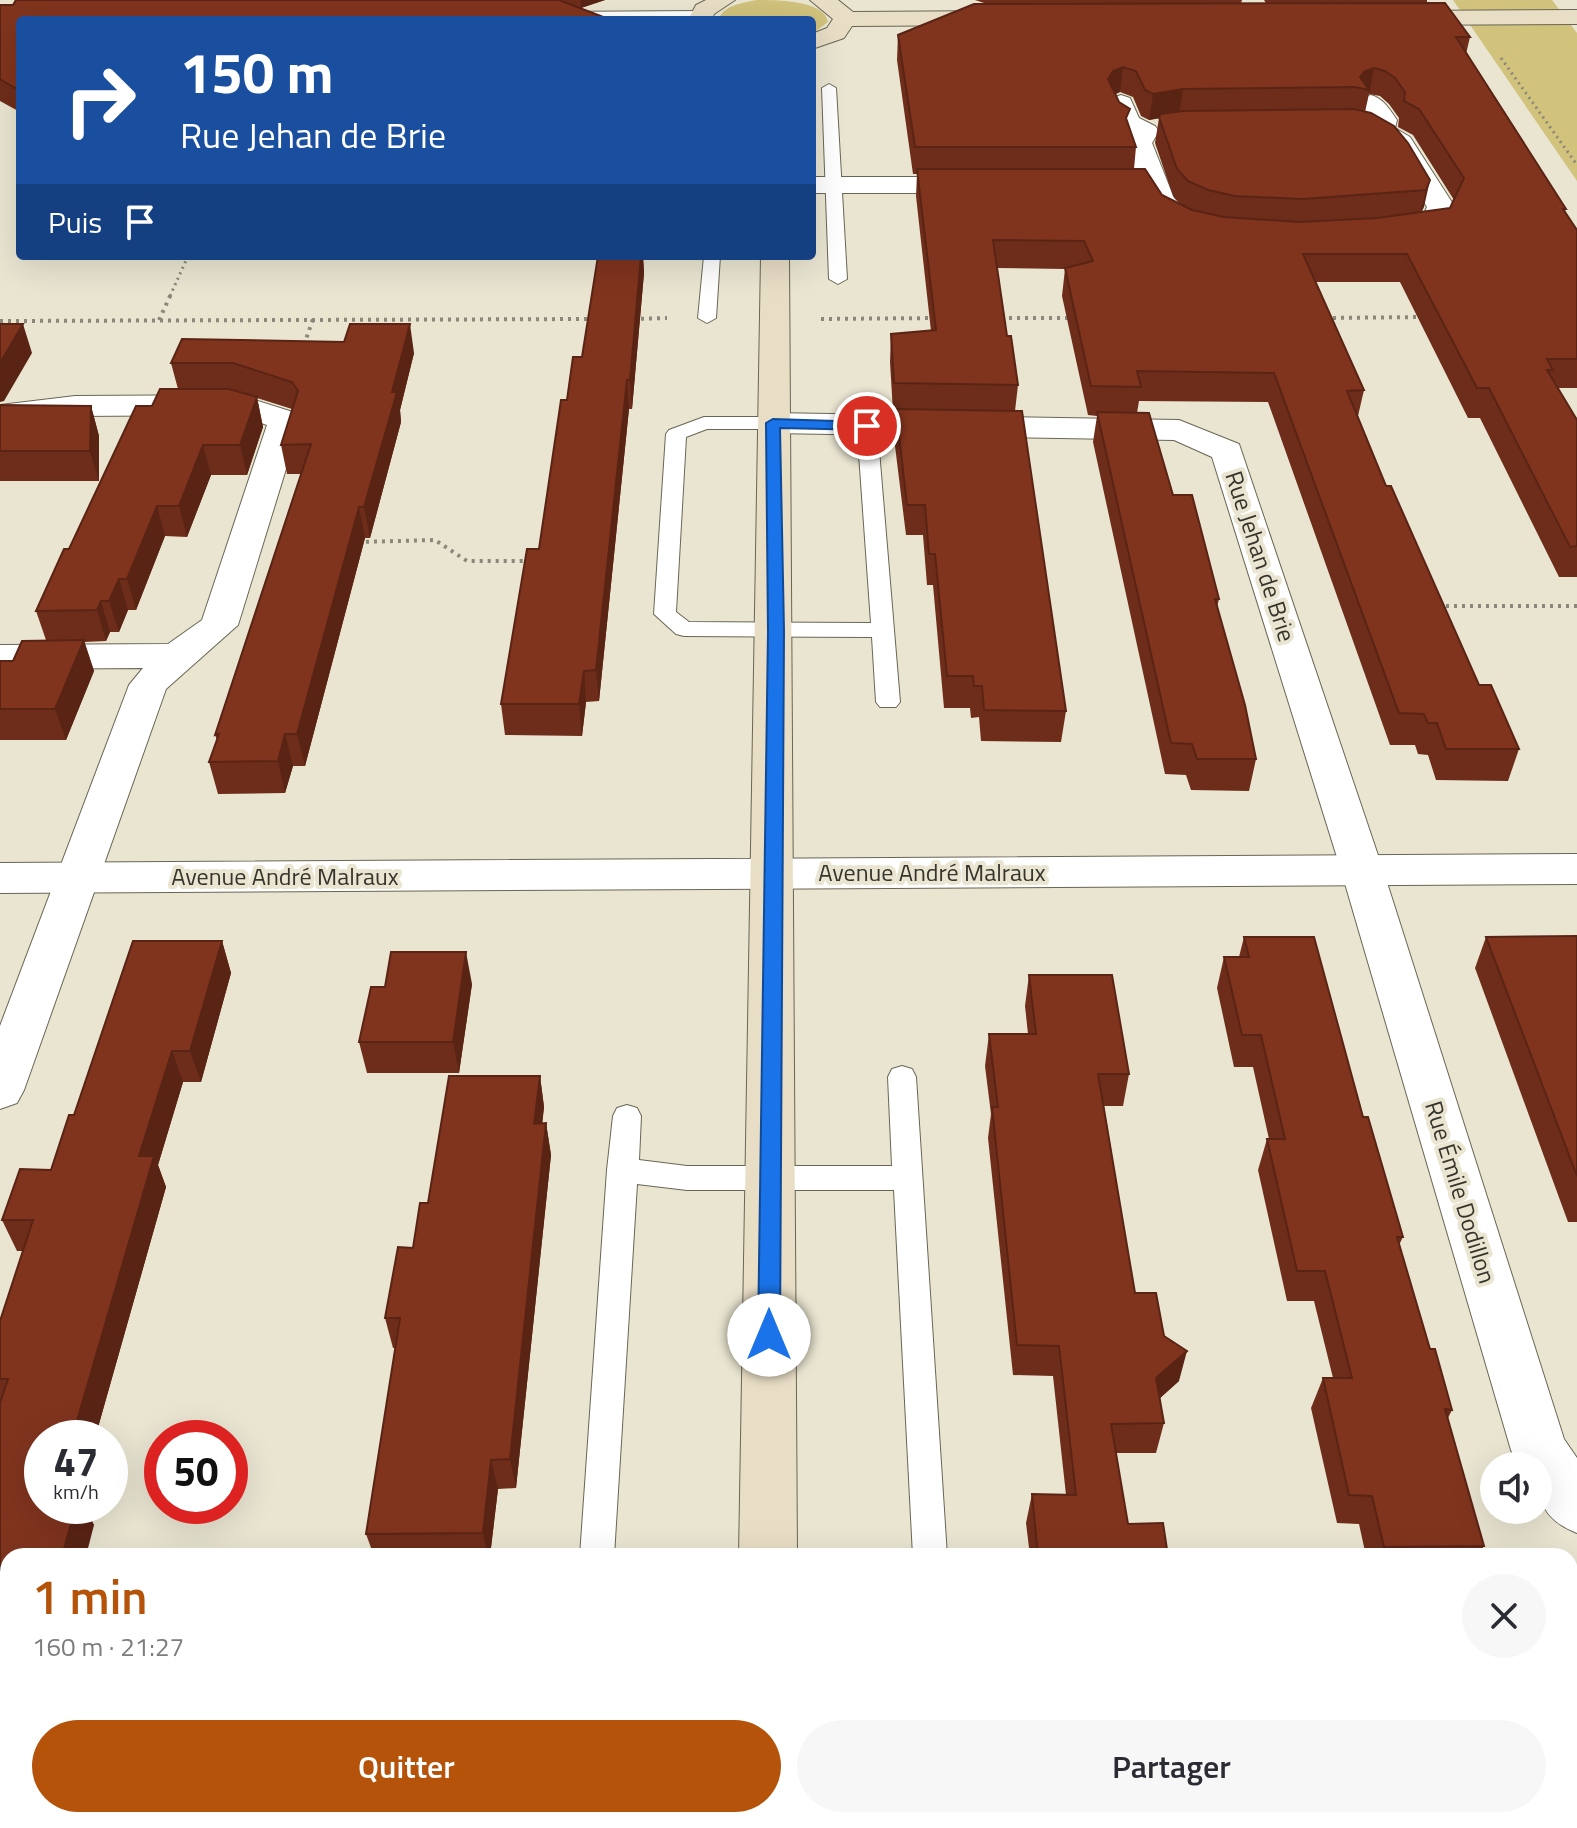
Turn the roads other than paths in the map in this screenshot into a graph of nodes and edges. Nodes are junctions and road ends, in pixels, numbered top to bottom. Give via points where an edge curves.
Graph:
1 (724, 0) edge
2 (821, 0) edge
3 (701, 16) edge
4 (1577, 17) edge
5 (1022, 18) edge
6 (1367, 18) edge
7 (845, 19) junction
8 (816, 40) edge
9 (829, 88) dead end
10 (1121, 103) edge
11 (1371, 120) edge
12 (822, 185) edge
13 (994, 185) edge
14 (1121, 185) edge
15 (1153, 185) junction
16 (1210, 232) edge
17 (1373, 235) edge
18 (712, 260) edge
19 (775, 260) edge
20 (838, 279) dead end
21 (707, 318) dead end
22 (0, 415) edge
23 (773, 423) junction
24 (867, 426) junction
25 (883, 630) junction
26 (776, 631) junction
27 (177, 656) junction
28 (0, 657) edge
29 (888, 702) dead end
30 (1577, 869) edge
31 (1362, 870) junction
32 (774, 873) junction
33 (80, 877) junction
34 (0, 878) edge
35 (902, 1077) dead end
36 (0, 1090) edge
37 (627, 1116) dead end
38 (622, 1170) junction
39 (770, 1177) junction
40 (908, 1178) junction
41 (1577, 1506) edge
42 (598, 1548) edge
43 (768, 1548) edge
44 (930, 1548) edge

1 - 3 main road
2 - 7 main road
4 - 6 main road
5 - 7 main road
7 - 8 main road via 836,33
9 - 12 lane
10 - 15 street via 1128,122 1157,129 1139,143
11 - 17 street via 1401,143 1441,207 1432,227
12 - 13 street
12 - 20 lane
14 - 15 street
15 - 16 street via 1170,216
18 - 21 lane
19 - 23 main road
22 - 27 street via 75,406 239,405 285,420 219,625
23 - 24 street, Rue Jehan de Brie
23 - 26 main road
23 - 26 lane via 704,423 676,434 665,614 684,629
24 - 25 lane
24 - 31 street, Rue Jehan de Brie via 1179,430 1227,451
25 - 26 lane
25 - 29 lane
26 - 32 main road
27 - 28 street
27 - 33 street via 148,685
30 - 31 street, Avenue André Malraux
31 - 32 street, Avenue André Malraux
31 - 41 street, Rue Émile Dodillon via 1539,1450
32 - 33 street, Avenue André Malraux
32 - 39 main road
33 - 34 street, Avenue André Malraux
33 - 36 street
35 - 40 lane
37 - 38 lane
38 - 39 lane via 687,1178
38 - 42 lane
39 - 40 lane
39 - 43 main road
40 - 44 lane

